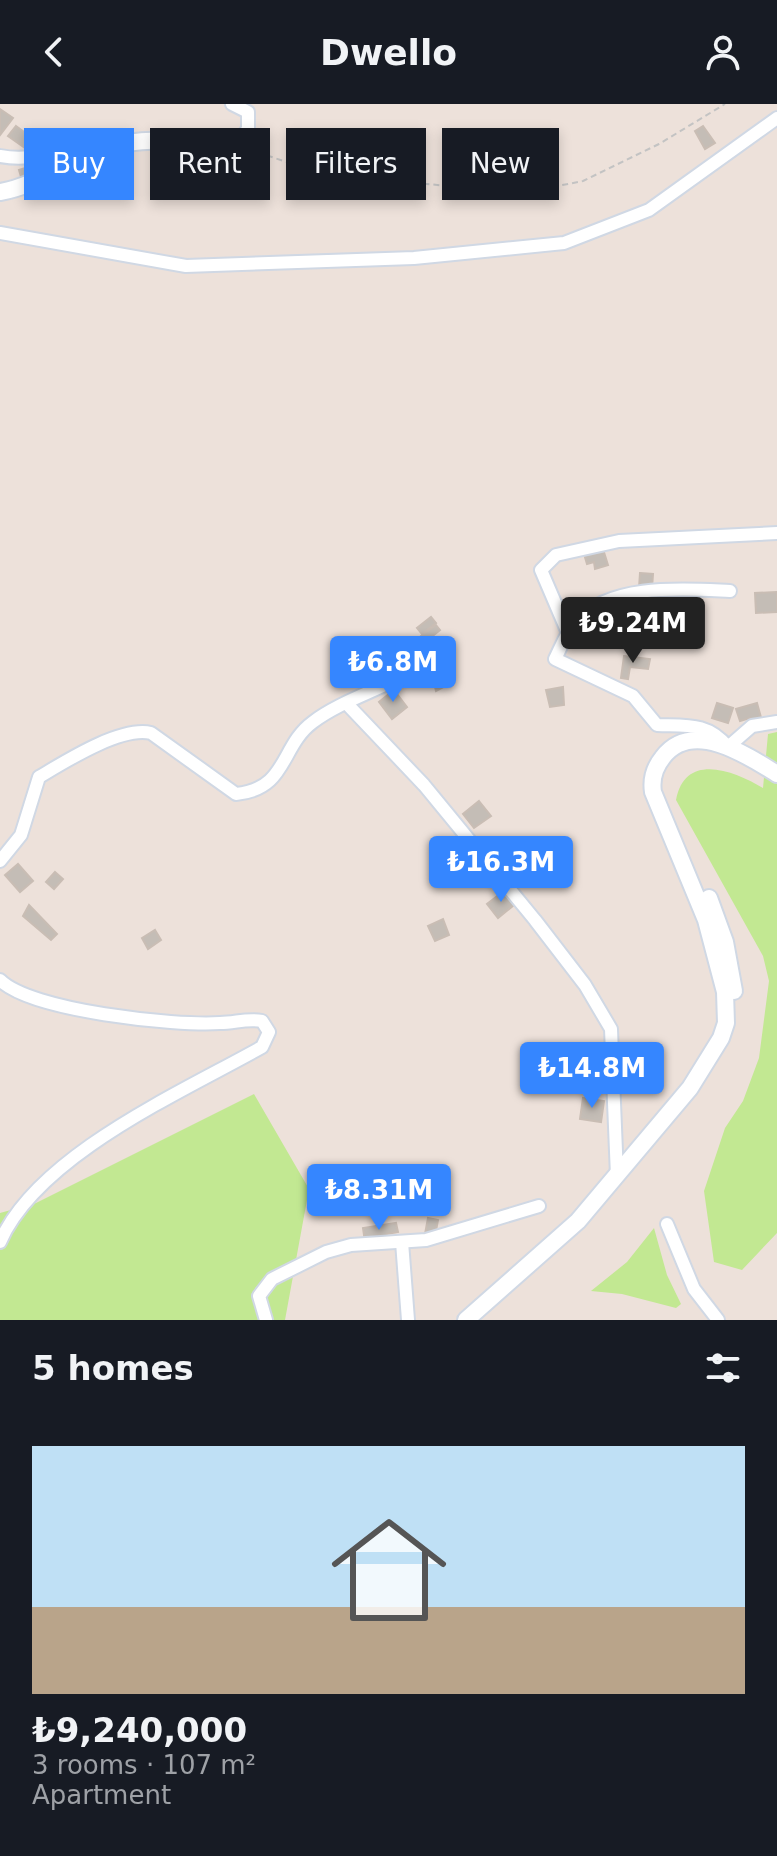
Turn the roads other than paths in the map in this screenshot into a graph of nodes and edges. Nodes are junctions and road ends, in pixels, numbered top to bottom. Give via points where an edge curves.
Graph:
1 (232, 104) edge
2 (777, 118) edge
3 (248, 128) edge
4 (0, 156) edge
5 (24, 161) edge
6 (24, 188) edge
7 (0, 192) edge
8 (0, 233) edge
9 (777, 533) edge
10 (730, 591) dead end
11 (568, 633) junction
12 (411, 644) dead end
13 (348, 705) junction
14 (777, 722) edge
15 (728, 747) junction
16 (777, 774) edge
17 (777, 785) edge
18 (0, 861) edge
19 (0, 980) edge
20 (617, 1176) junction
21 (539, 1206) dead end
22 (667, 1224) dead end
23 (0, 1242) edge
24 (402, 1242) junction
25 (266, 1320) edge
26 (408, 1320) edge
27 (466, 1320) edge
28 (478, 1320) edge
29 (718, 1320) edge

1 - 3 street via 248,112
2 - 8 street via 649,210 564,243 414,258 186,266
4 - 5 street
6 - 7 main road
9 - 11 street via 642,538 556,555 541,570
10 - 11 street via 617,596 588,611
11 - 15 street via 555,659 633,696 657,725 701,727 718,734
12 - 13 street via 401,677
13 - 18 street via 311,723 268,784 251,793 236,794 151,733 139,730 78,754 39,777 21,835
13 - 20 street via 424,785 535,920 611,1029
14 - 15 street via 752,726
15 - 16 main road
15 - 20 main road via 702,741 676,745 661,759 652,782 706,920 725,992 726,1023 705,1069
17 - 28 main road via 739,761 697,748 668,765 662,782 666,797 717,917 731,966 736,1012 730,1043 693,1099 621,1186 541,1269
19 - 23 street via 12,992 97,1013 220,1023 252,1019 262,1021 269,1032 262,1047 60,1166 8,1224
20 - 27 main road via 557,1242
21 - 24 street via 426,1240
22 - 29 street via 694,1289
24 - 25 street via 339,1248 272,1279 259,1296
24 - 26 street

